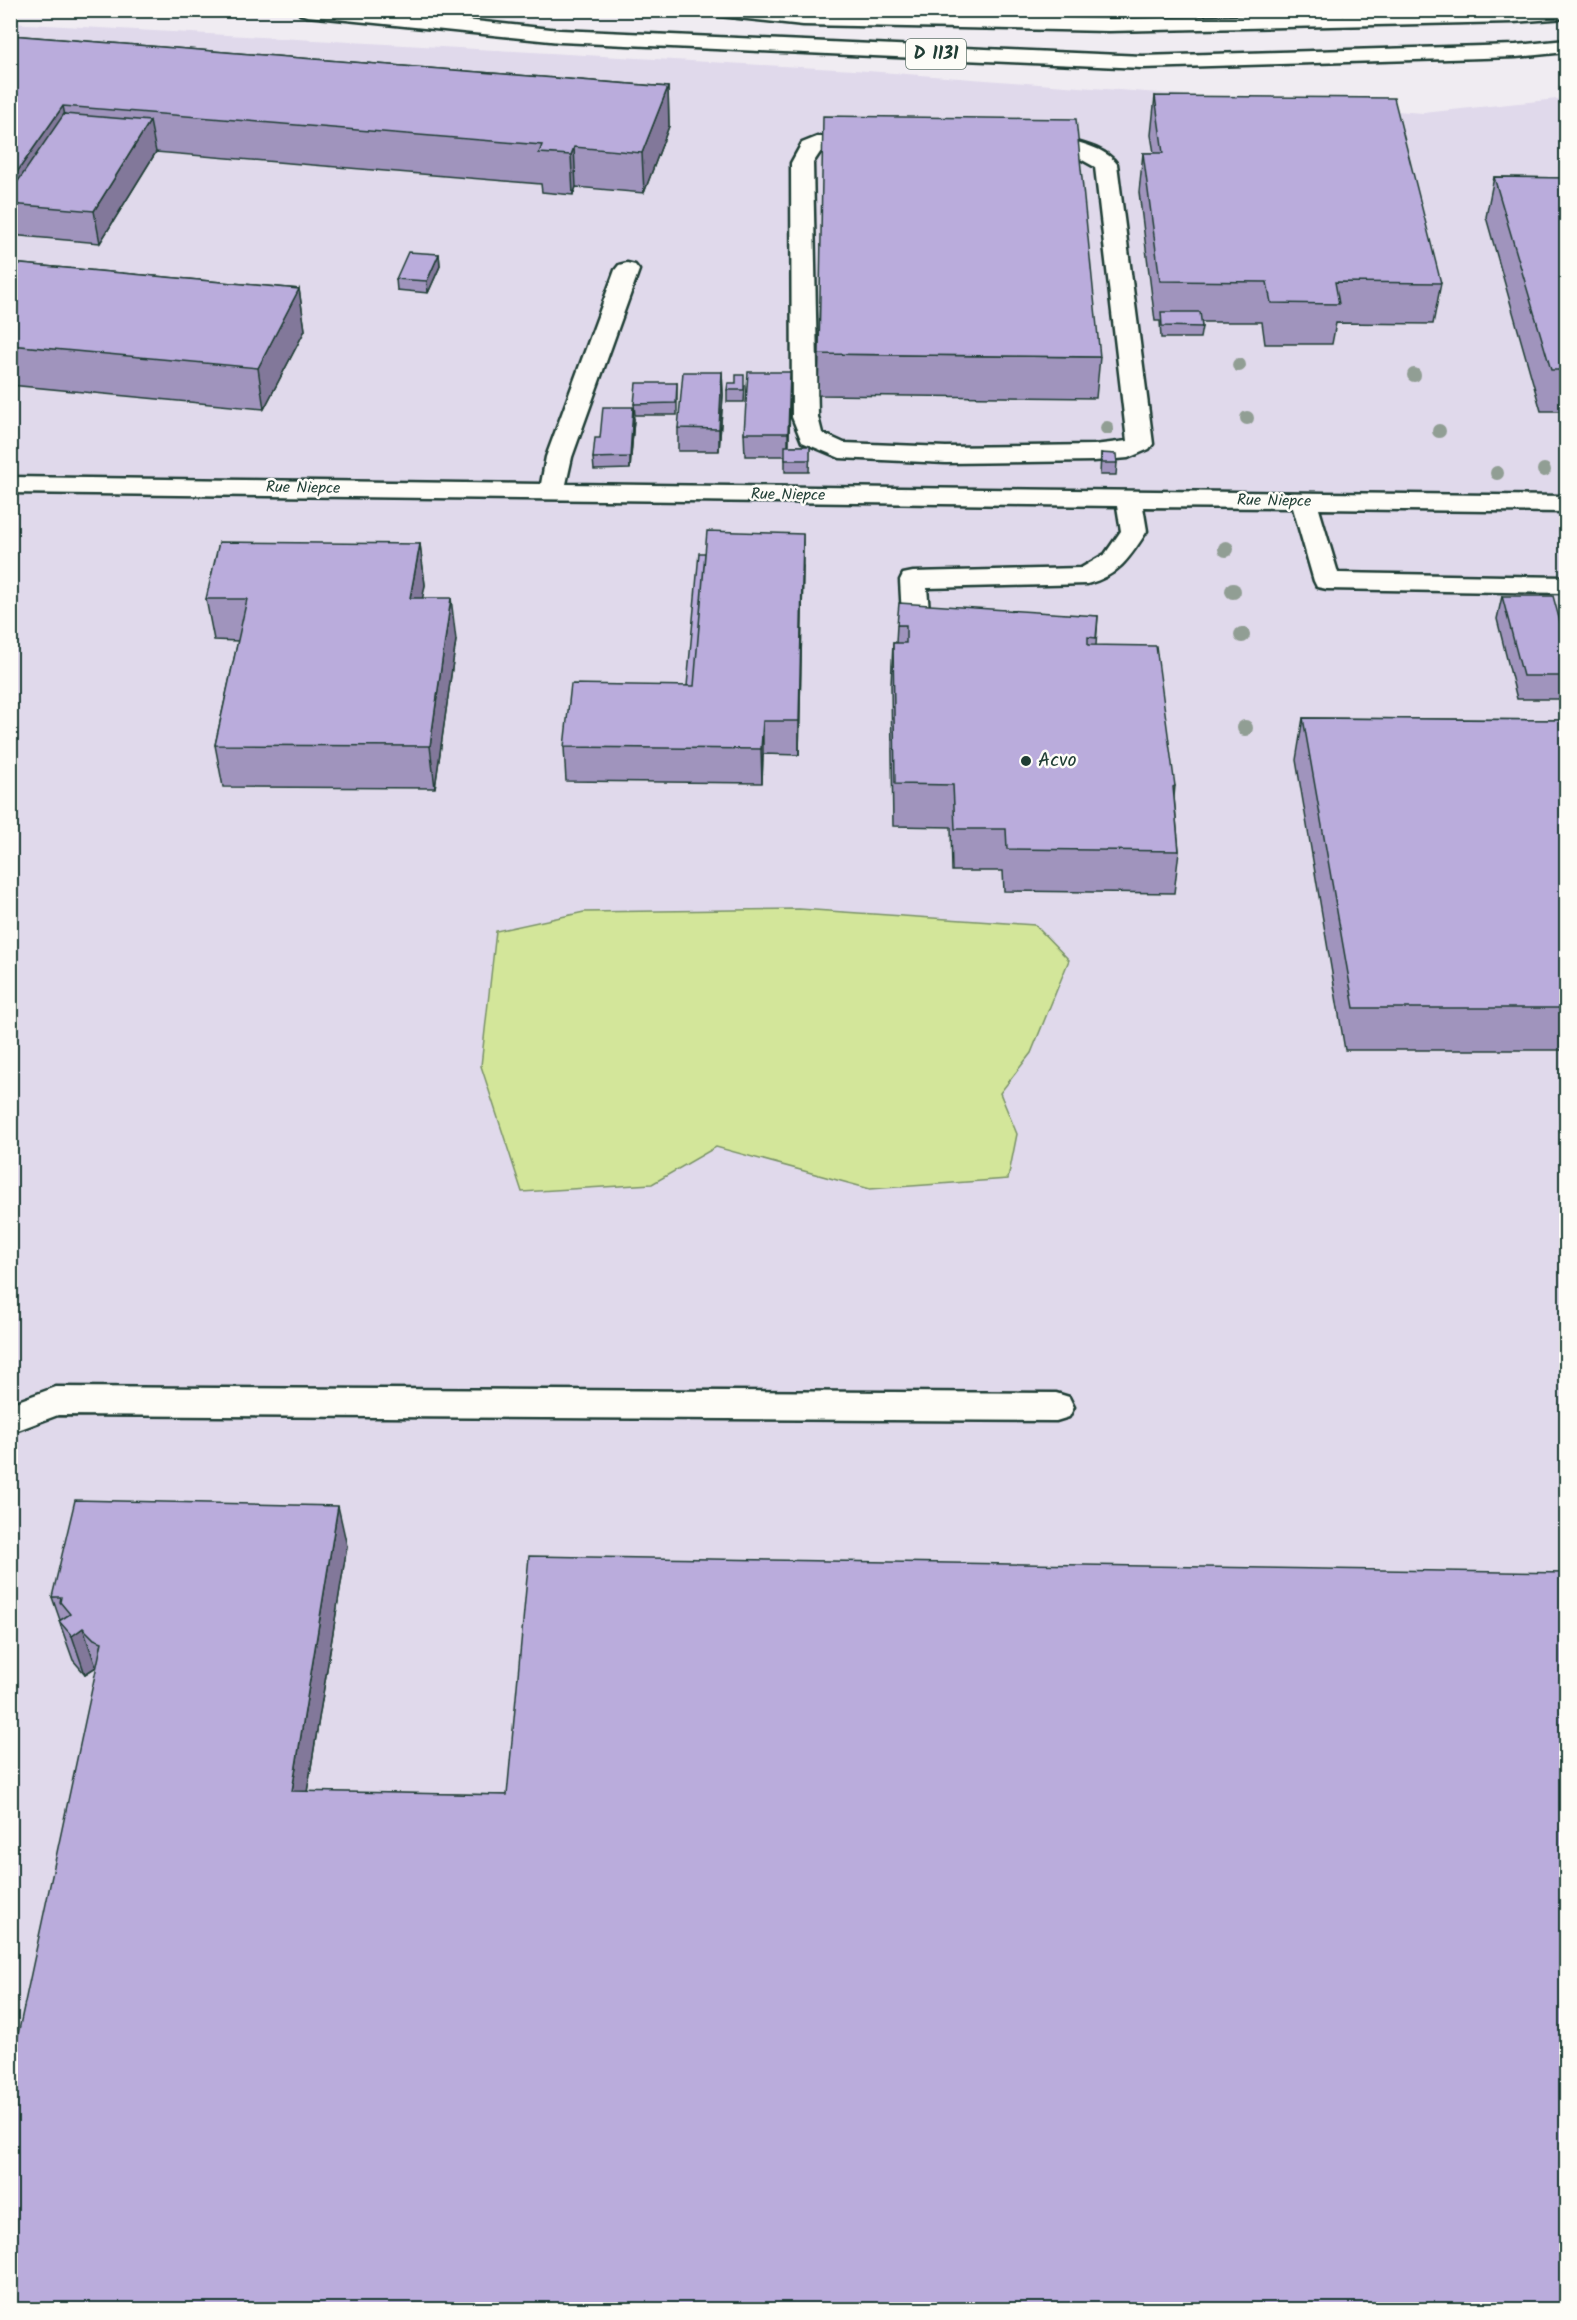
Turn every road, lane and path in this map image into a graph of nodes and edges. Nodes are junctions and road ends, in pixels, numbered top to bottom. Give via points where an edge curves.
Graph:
1 (307, 10) edge
2 (719, 10) edge
3 (743, 12) edge
4 (1566, 12) edge
5 (1566, 46) edge
6 (627, 270) dead end
7 (946, 455) junction
8 (10, 484) edge
9 (552, 491) junction
10 (945, 497) junction
11 (1129, 499) junction
12 (1304, 501) junction
13 (1566, 504) edge
14 (1566, 585) edge
15 (917, 634) edge
16 (1056, 1407) dead end
17 (10, 1419) edge

1 - 5 main road, D 1131 via 560,36 1142,62 1504,52
2 - 3 main road, D 1131
3 - 4 main road, D 1131 via 803,19 1109,25
6 - 9 main road via 560,458
7 - 7 main road via 840,450 811,437 805,417 802,163 810,148 817,144 1062,145 1106,164 1140,444 1128,450 1094,453
7 - 10 main road
8 - 9 main road, Rue Niepce
9 - 10 main road, Rue Niepce
10 - 11 main road, Rue Niepce
11 - 12 main road, Rue Niepce
11 - 15 main road via 1134,531 1115,560 1087,576 913,580
12 - 13 main road, Rue Niepce
12 - 14 main road via 1327,581
16 - 17 main road via 56,1401

